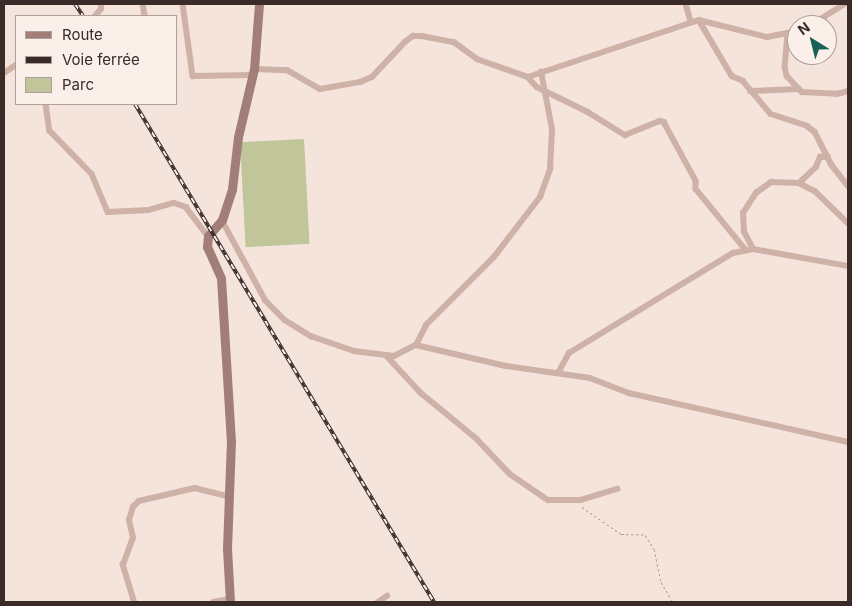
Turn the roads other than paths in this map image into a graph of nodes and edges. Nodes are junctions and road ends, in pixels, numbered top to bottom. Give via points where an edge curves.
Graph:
1 (101, 4) edge
2 (143, 4) edge
3 (183, 4) edge
4 (259, 4) edge
5 (686, 4) edge
6 (845, 4) edge
7 (144, 14) dead end
8 (96, 15) edge
9 (827, 15) edge
10 (699, 20) junction
11 (691, 22) junction
12 (787, 34) edge
13 (787, 45) edge
14 (15, 66) edge
15 (253, 72) junction
16 (541, 72) junction
17 (4, 73) edge
18 (528, 77) junction
19 (543, 89) junction
20 (799, 89) junction
21 (750, 91) junction
22 (848, 91) edge
23 (46, 105) edge
24 (828, 157) junction
25 (799, 183) junction
26 (848, 186) edge
27 (222, 220) junction
28 (848, 223) edge
29 (208, 236) junction
30 (753, 249) junction
31 (746, 250) junction
32 (848, 266) edge
33 (416, 345) junction
34 (386, 355) junction
35 (558, 373) junction
36 (848, 442) edge
37 (617, 489) dead end
38 (227, 496) junction
39 (387, 596) dead end
40 (230, 600) edge
41 (134, 602) edge
42 (213, 602) edge
43 (378, 602) edge

1 - 8 street
2 - 7 street
3 - 15 street via 193,76
4 - 15 street
5 - 11 street
6 - 9 street
10 - 11 street
10 - 12 street via 767,37
10 - 21 street via 724,67 732,76 743,80
11 - 16 street
13 - 20 street via 787,76
14 - 17 street
15 - 18 street via 287,70 320,90 360,82 372,77 392,53 413,36 422,36 454,42 477,59
15 - 27 street via 238,137 232,189
16 - 18 street
16 - 19 street
18 - 19 street
19 - 31 street via 624,135 664,122 696,181 696,189
19 - 33 street via 552,128 550,169 540,197 494,257 426,325
20 - 21 street
20 - 22 street via 802,92 837,94
21 - 24 street via 771,114 811,128
23 - 29 street via 50,131 92,174 108,212 149,210 174,204 186,207
24 - 25 street via 820,157 816,167
24 - 26 street
25 - 28 street via 832,204
25 - 30 street via 771,182 756,193 743,213 744,232
27 - 29 street
27 - 34 street via 266,301 285,320 311,336 354,351
29 - 38 street via 206,247 220,278 231,442
30 - 31 street
30 - 32 street
31 - 35 street via 733,253 696,273 569,353
33 - 34 street via 394,356
33 - 35 street via 458,357
34 - 37 street via 421,393 476,438 510,474 548,500 574,500
35 - 36 street via 590,378 629,392
38 - 40 street
38 - 41 street via 195,488 139,501 133,507 129,520 133,538 123,565
39 - 43 street
40 - 42 street

